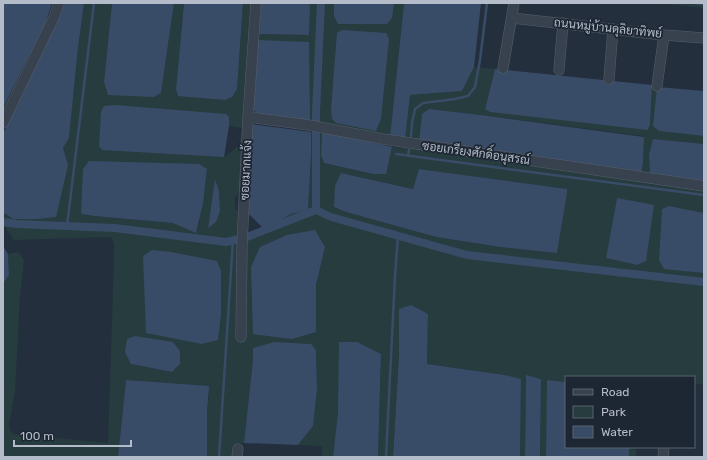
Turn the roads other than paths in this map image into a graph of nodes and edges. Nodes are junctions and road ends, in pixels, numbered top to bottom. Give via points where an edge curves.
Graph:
1 (59, 3) edge
2 (256, 3) edge
3 (514, 3) edge
4 (512, 18) junction
5 (563, 23) junction
6 (613, 29) junction
7 (664, 35) junction
8 (704, 38) edge
9 (504, 68) dead end
10 (559, 70) dead end
11 (609, 79) dead end
12 (656, 86) dead end
13 (248, 117) junction
14 (3, 123) edge
15 (704, 186) edge
16 (241, 337) dead end

1 - 14 street
2 - 13 street, ซอยมากแจ้ง
3 - 4 street
4 - 5 street, ถนนหมู่บ้านดุลิยาทิพย์
4 - 9 street
5 - 6 street, ถนนหมู่บ้านดุลิยาทิพย์
5 - 10 street
6 - 7 street, ถนนหมู่บ้านดุลิยาทิพย์
6 - 11 street
7 - 8 street, ถนนหมู่บ้านดุลิยาทิพย์
7 - 12 street
13 - 15 street, ซอยเกรียงศักดิ์อนุสรณ์
13 - 16 street, ซอยมากแจ้ง

